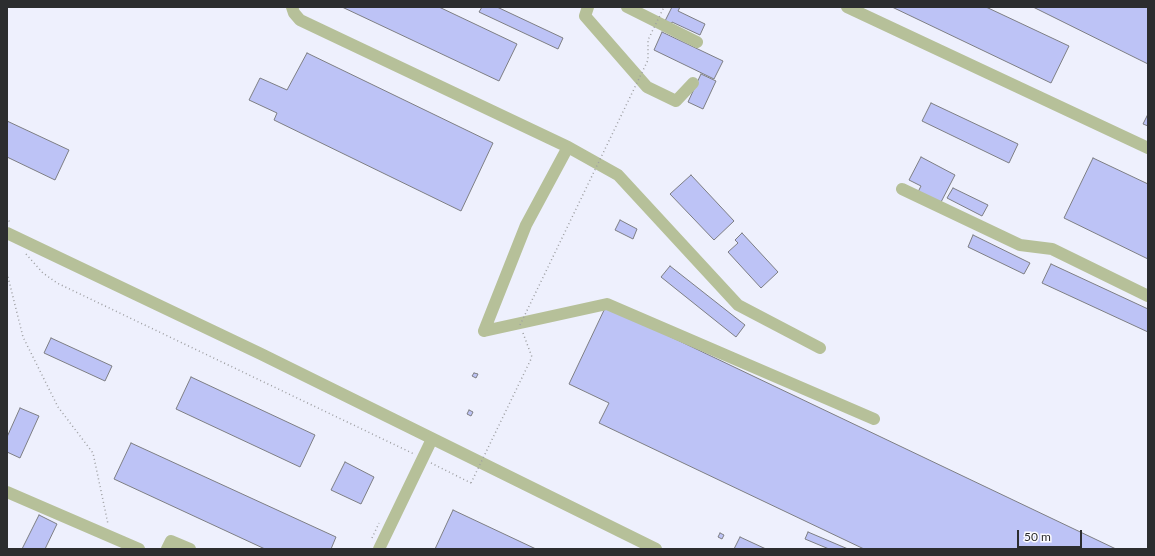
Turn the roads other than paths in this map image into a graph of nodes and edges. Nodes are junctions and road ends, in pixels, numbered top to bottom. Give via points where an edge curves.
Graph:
1 (292, 7) edge
2 (588, 7) edge
3 (627, 7) edge
4 (847, 7) edge
5 (696, 42) dead end
6 (693, 83) dead end
7 (568, 147) junction
8 (1148, 148) edge
9 (902, 189) dead end
10 (11, 235) edge
11 (1148, 296) edge
12 (820, 348) dead end
13 (874, 419) dead end
14 (432, 439) junction
15 (7, 492) edge
16 (140, 549) edge
17 (167, 549) edge
18 (190, 549) edge
19 (379, 549) edge
20 (656, 549) edge

1 - 7 street via 300,20
2 - 6 street via 585,16 647,87 676,101
3 - 5 street
4 - 8 street
7 - 12 street via 618,175 738,305
7 - 13 street via 526,225 484,331 607,304
9 - 11 street via 1020,245 1052,249
10 - 14 street
14 - 19 street
14 - 20 street
15 - 16 street
17 - 18 street via 171,540

